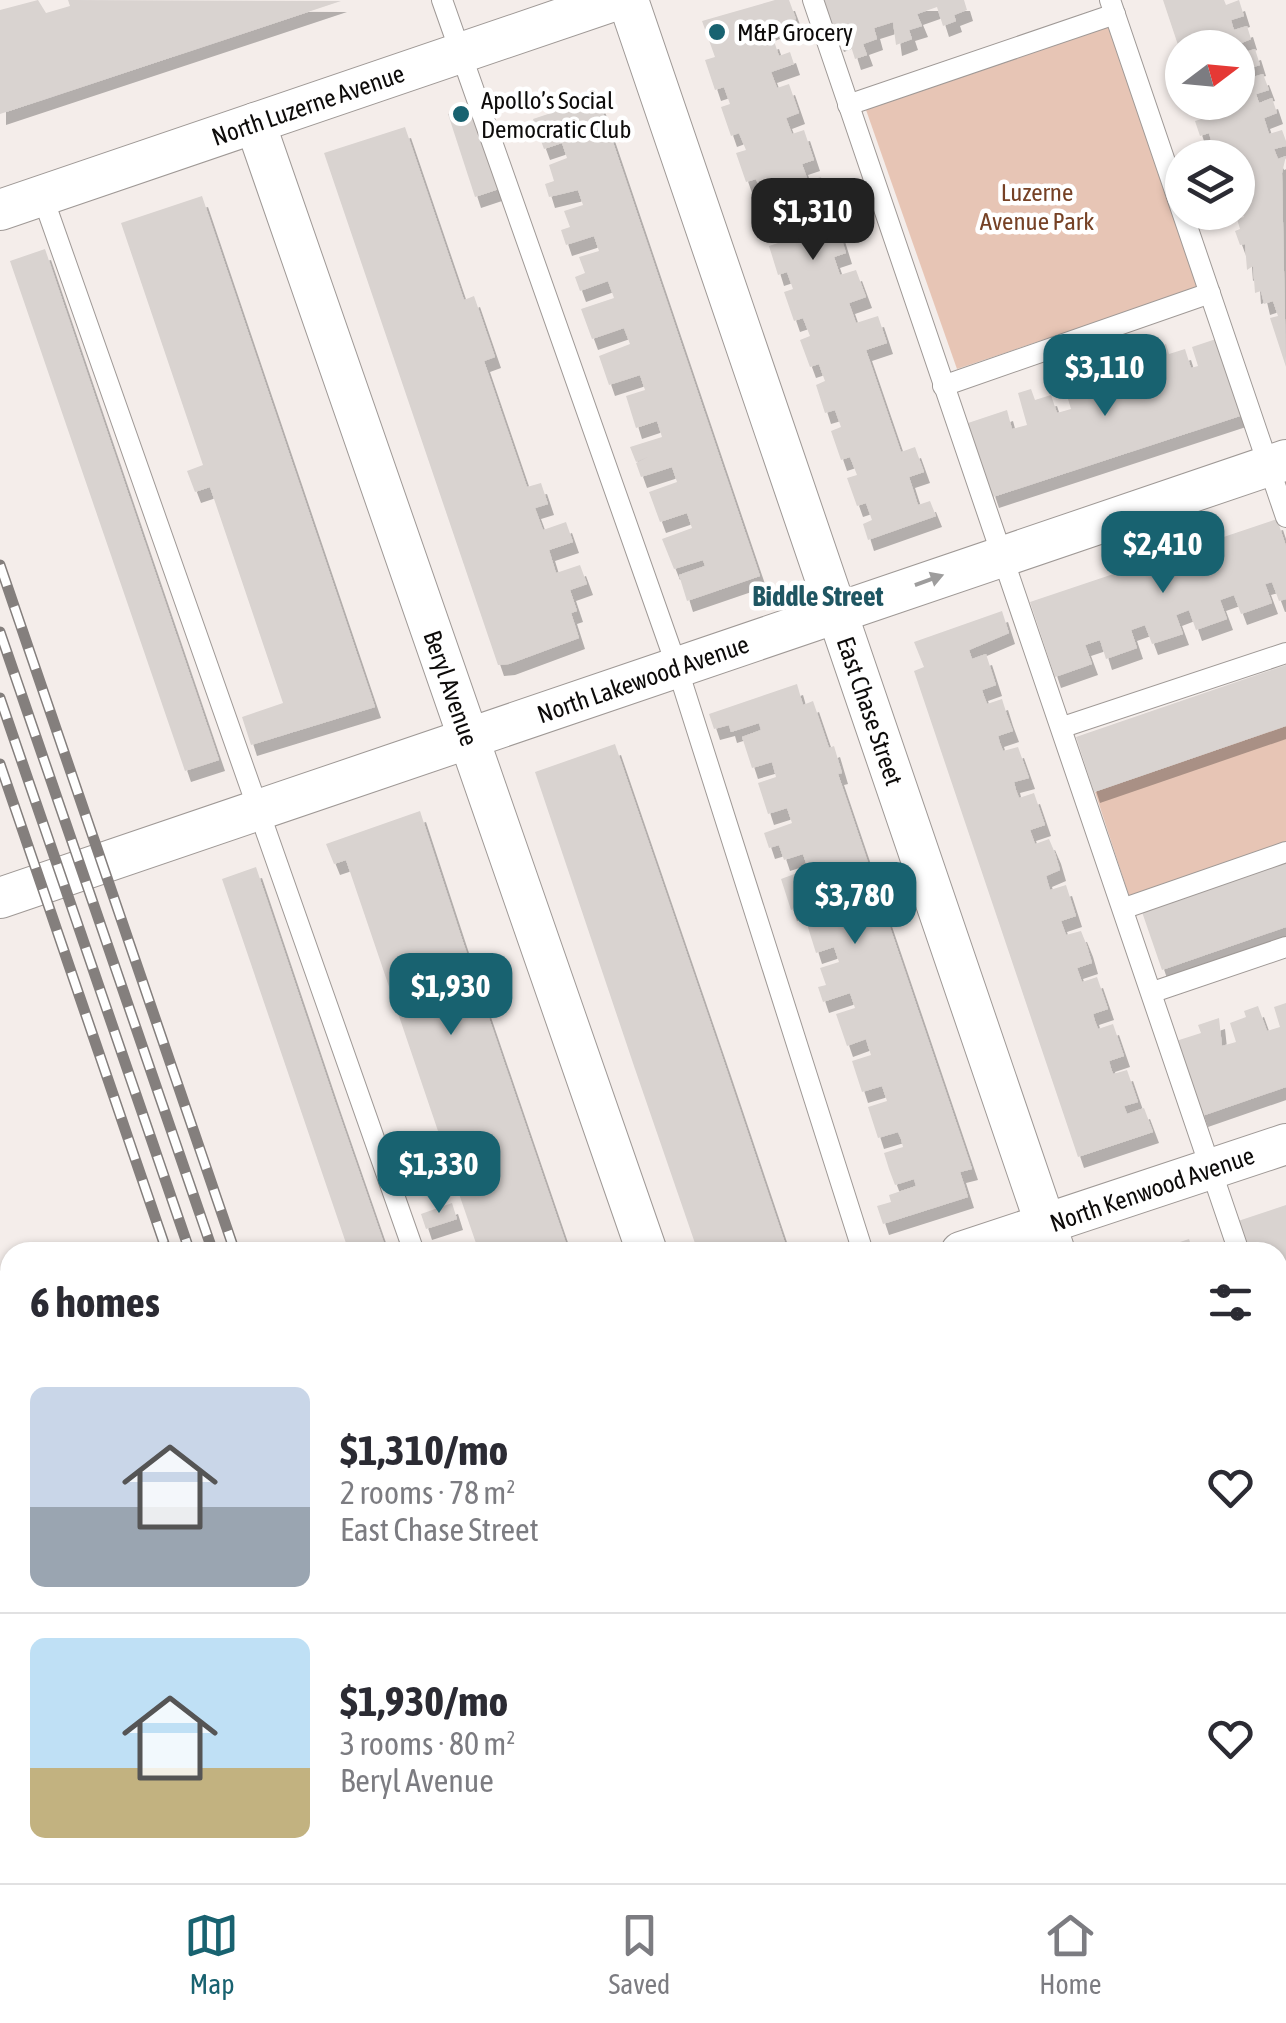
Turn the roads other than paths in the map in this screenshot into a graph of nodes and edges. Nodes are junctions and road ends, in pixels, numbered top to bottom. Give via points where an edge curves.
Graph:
1 (442, 0) edge
2 (616, 0) edge
3 (628, 0) edge
4 (813, 0) edge
5 (1112, 7) edge
6 (460, 52) junction
7 (848, 105) junction
8 (255, 123) junction
9 (42, 195) junction
10 (0, 210) edge
11 (1210, 293) junction
12 (943, 386) junction
13 (1278, 463) edge
14 (1286, 518) edge
15 (1004, 554) junction
16 (837, 613) junction
17 (1286, 653) edge
18 (677, 668) junction
19 (1064, 726) junction
20 (469, 739) junction
21 (256, 811) junction
22 (1286, 852) edge
23 (0, 898) edge
24 (1124, 908) junction
25 (1286, 947) edge
26 (1153, 992) junction
27 (1286, 1144) edge
28 (1210, 1170) junction
29 (1050, 1239) edge
30 (410, 1242) edge
31 (644, 1242) edge
32 (860, 1242) edge
33 (1235, 1242) edge

1 - 6 lane
2 - 6 street, North Luzerne Avenue
3 - 16 street, East Chase Street
4 - 7 lane
5 - 7 lane
5 - 11 lane
6 - 8 street, North Luzerne Avenue
6 - 18 lane
7 - 12 lane
8 - 9 street, North Luzerne Avenue
8 - 20 street, Beryl Avenue
9 - 10 street, North Luzerne Avenue
9 - 21 lane
11 - 12 lane
11 - 13 lane
12 - 15 lane
13 - 14 lane
13 - 15 street, North Lakewood Avenue
16 -> 15 street, North Lakewood Avenue
15 - 19 lane
16 - 18 street, North Lakewood Avenue
16 - 29 street, East Chase Street
17 - 19 lane
18 - 20 street, North Lakewood Avenue
18 - 32 lane
19 - 24 lane
20 - 21 street, North Lakewood Avenue
20 - 31 street, Beryl Avenue
21 - 23 street, North Lakewood Avenue
21 - 30 lane
22 - 24 lane
24 - 26 lane
25 - 26 lane
26 - 28 lane
27 - 28 street, North Kenwood Avenue
28 - 29 street, North Kenwood Avenue
28 - 33 lane

